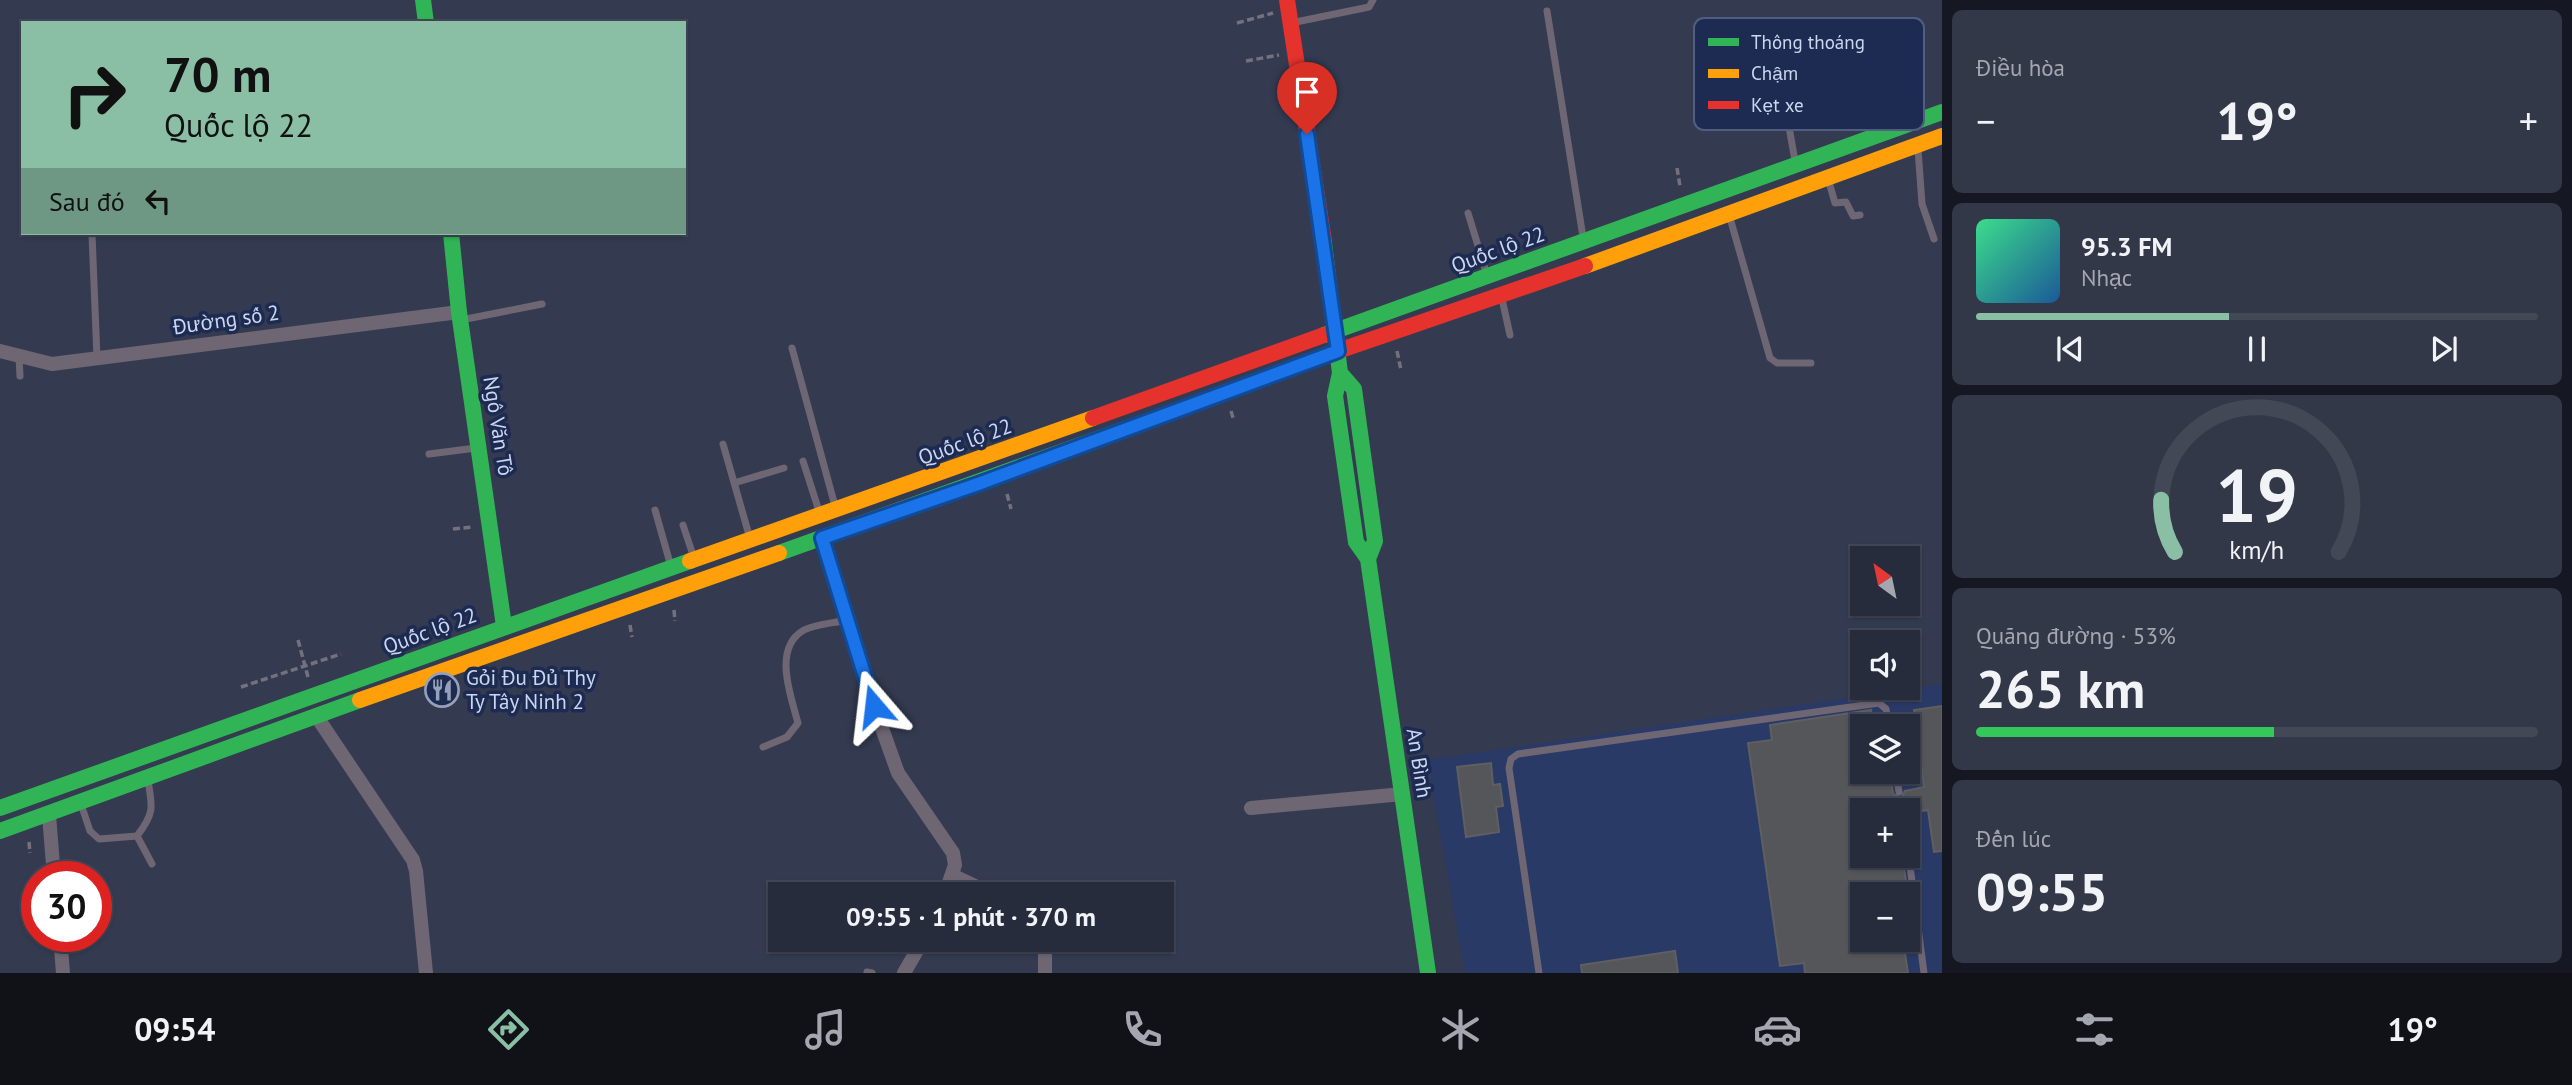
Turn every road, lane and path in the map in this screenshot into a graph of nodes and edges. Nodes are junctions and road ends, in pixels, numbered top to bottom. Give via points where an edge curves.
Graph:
1 (422, 0) edge
2 (1373, 0) edge
3 (1289, 11) edge
4 (1547, 11) dead end
5 (426, 21) edge
6 (1237, 23) dead end
7 (1295, 53) junction
8 (1246, 61) dead end
9 (1942, 112) edge
10 (1924, 119) edge
11 (1790, 130) edge
12 (1892, 130) edge
13 (1942, 136) edge
14 (1918, 145) junction
15 (1796, 165) junction
16 (1828, 177) junction
17 (1468, 213) dead end
18 (1729, 214) junction
19 (1860, 215) dead end
20 (92, 235) edge
21 (451, 235) edge
22 (1934, 239) dead end
23 (1583, 241) junction
24 (1487, 276) junction
25 (1501, 295) junction
26 (542, 304) dead end
27 (460, 316) junction
28 (1335, 330) junction
29 (1510, 335) dead end
30 (792, 348) dead end
31 (0, 351) edge
32 (1338, 351) junction
33 (19, 357) junction
34 (97, 358) junction
35 (1811, 363) dead end
36 (20, 376) dead end
37 (723, 444) dead end
38 (480, 447) junction
39 (429, 454) dead end
40 (803, 461) dead end
41 (785, 468) dead end
42 (734, 483) junction
43 (655, 510) dead end
44 (836, 510) junction
45 (820, 515) junction
46 (683, 525) dead end
47 (822, 538) junction
48 (750, 539) junction
49 (694, 559) junction
50 (671, 567) junction
51 (848, 620) junction
52 (504, 626) junction
53 (298, 640) dead end
54 (341, 654) dead end
55 (305, 667) junction
56 (241, 687) dead end
57 (312, 696) junction
58 (1887, 714) edge
59 (317, 717) junction
60 (764, 747) dead end
61 (147, 779) junction
62 (1898, 784) edge
63 (1899, 792) dead end
64 (1403, 794) junction
65 (81, 803) junction
66 (0, 808) edge
67 (1251, 808) dead end
68 (49, 815) junction
69 (0, 831) edge
70 (137, 836) junction
71 (53, 861) edge
72 (152, 864) dead end
73 (1910, 868) edge
74 (951, 876) junction
75 (949, 882) edge
76 (965, 882) edge
77 (61, 952) edge
78 (916, 952) edge
79 (1045, 952) edge
80 (62, 973) edge
81 (426, 973) edge
82 (904, 973) edge
83 (1045, 973) edge
84 (1428, 973) edge
85 (1539, 973) edge
86 (1924, 973) edge

1 - 5 main road
2 - 3 lane via 1369,6
3 - 6 path
3 - 7 main road
4 - 23 lane
7 - 8 path
7 - 28 main road
9 - 10 main road, Quốc lộ 22
11 - 15 lane
12 - 15 main road, Quốc lộ 22
13 - 14 main road, Quốc lộ 22
14 - 16 main road, Quốc lộ 22
14 - 22 lane via 1922,204
15 - 23 main road, Quốc lộ 22
16 - 18 main road, Quốc lộ 22
16 - 19 lane via 1835,203 1846,202 1853,216
17 - 24 lane
18 - 25 main road, Quốc lộ 22
18 - 35 lane via 1770,358 1777,363
20 - 34 lane
21 - 27 main road, Ngô Văn Tô
23 - 24 main road, Quốc lộ 22
24 - 28 main road, Quốc lộ 22
25 - 29 lane
25 - 32 main road, Quốc lộ 22
26 - 27 lane
27 - 34 street, Đường số 2
27 - 38 main road, Ngô Văn Tô
28 - 32 main road
28 - 44 main road, Quốc lộ 22
30 - 44 lane
31 - 33 street, Đường số 2
32 - 47 main road, Quốc lộ 22
32 - 64 main road, An Bình via 1340,373 1354,389 1375,541 1367,559
33 - 34 street, Đường số 2 via 52,364
33 - 36 lane
37 - 42 lane
38 - 39 lane
38 - 52 main road, Ngô Văn Tô
40 - 45 lane
41 - 42 lane
42 - 48 lane
43 - 50 lane
44 - 45 main road, Quốc lộ 22
45 - 48 main road, Quốc lộ 22
46 - 49 lane
47 - 51 street
47 - 59 main road, Quốc lộ 22
48 - 49 main road, Quốc lộ 22
49 - 50 main road, Quốc lộ 22
50 - 52 main road, Quốc lộ 22
51 - 60 lane via 804,630 793,640 786,658 787,679 798,723 787,737
51 - 74 street via 894,764 953,853
52 - 57 main road, Quốc lộ 22
53 - 55 path
54 - 55 path
55 - 56 path
55 - 57 path
57 - 66 main road, Quốc lộ 22
58 - 85 lane via 1879,704 1518,754 1511,759
59 - 61 main road, Quốc lộ 22
59 - 81 street via 413,860
61 - 65 main road, Quốc lộ 22
61 - 70 lane via 152,809
62 - 63 lane
64 - 67 street
64 - 84 main road, An Bình
65 - 68 main road, Quốc lộ 22
65 - 70 lane via 90,831 99,839
68 - 69 main road, Quốc lộ 22
68 - 71 street
70 - 72 lane
73 - 86 lane
74 - 75 street
74 - 76 street
77 - 80 street
78 - 82 street
79 - 83 street

